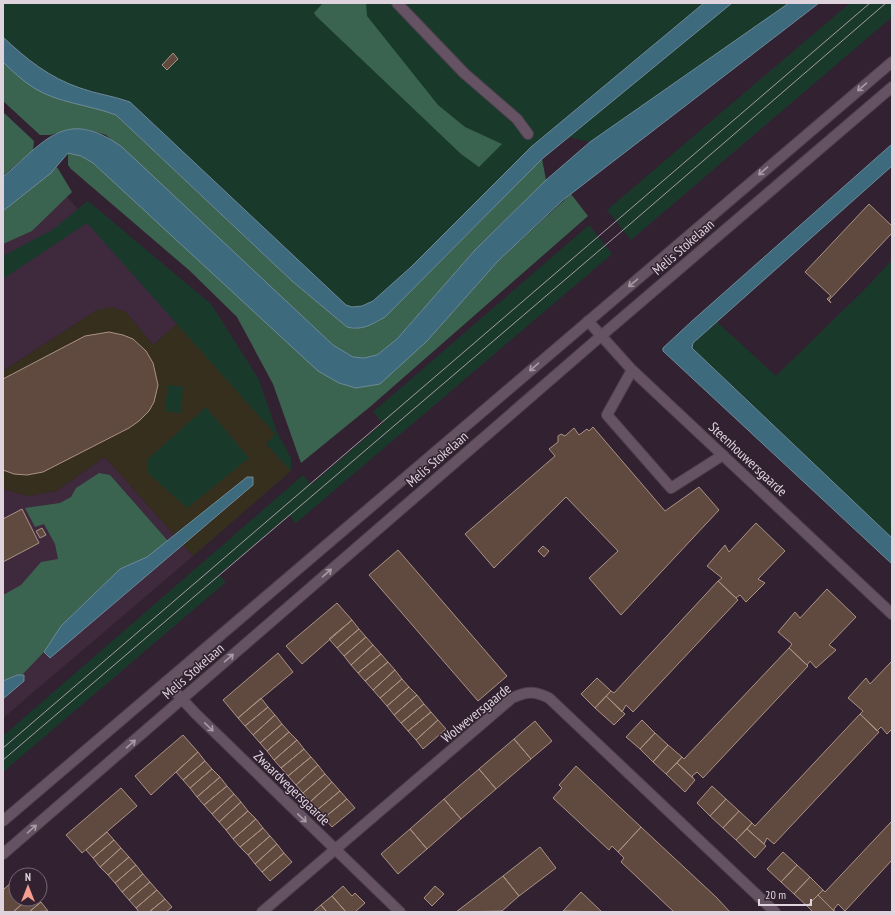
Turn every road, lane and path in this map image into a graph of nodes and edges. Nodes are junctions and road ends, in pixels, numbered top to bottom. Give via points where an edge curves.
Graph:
1 (397, 3) edge
2 (892, 62) edge
3 (892, 87) edge
4 (528, 134) dead end
5 (588, 321) junction
6 (601, 336) junction
7 (632, 370) junction
8 (723, 455) junction
9 (892, 614) edge
10 (166, 682) junction
11 (182, 699) junction
12 (3, 821) edge
13 (334, 849) junction
14 (3, 854) edge
15 (262, 912) edge
16 (400, 912) edge
17 (775, 912) edge

1 - 4 street via 464,73 517,119
2 -> 5 street, Melis Stokelaan
3 - 6 street, Melis Stokelaan
5 - 6 street, Steenhouwersgaarde
5 -> 10 street, Melis Stokelaan
6 - 7 street, Steenhouwersgaarde
11 -> 6 street, Melis Stokelaan
7 - 8 street, Steenhouwersgaarde
7 - 8 street via 607,415 671,488
8 - 9 street, Steenhouwersgaarde
10 - 11 street, Zwaardvegersgaarde
10 - 12 street, Melis Stokelaan
11 -> 13 street, Zwaardvegersgaarde
14 -> 11 street, Melis Stokelaan
13 - 15 street, Wolweversgaarde
13 - 16 street, Zwaardvegersgaarde
13 - 17 street, Wolweversgaarde via 512,698 525,692 537,692 549,698

